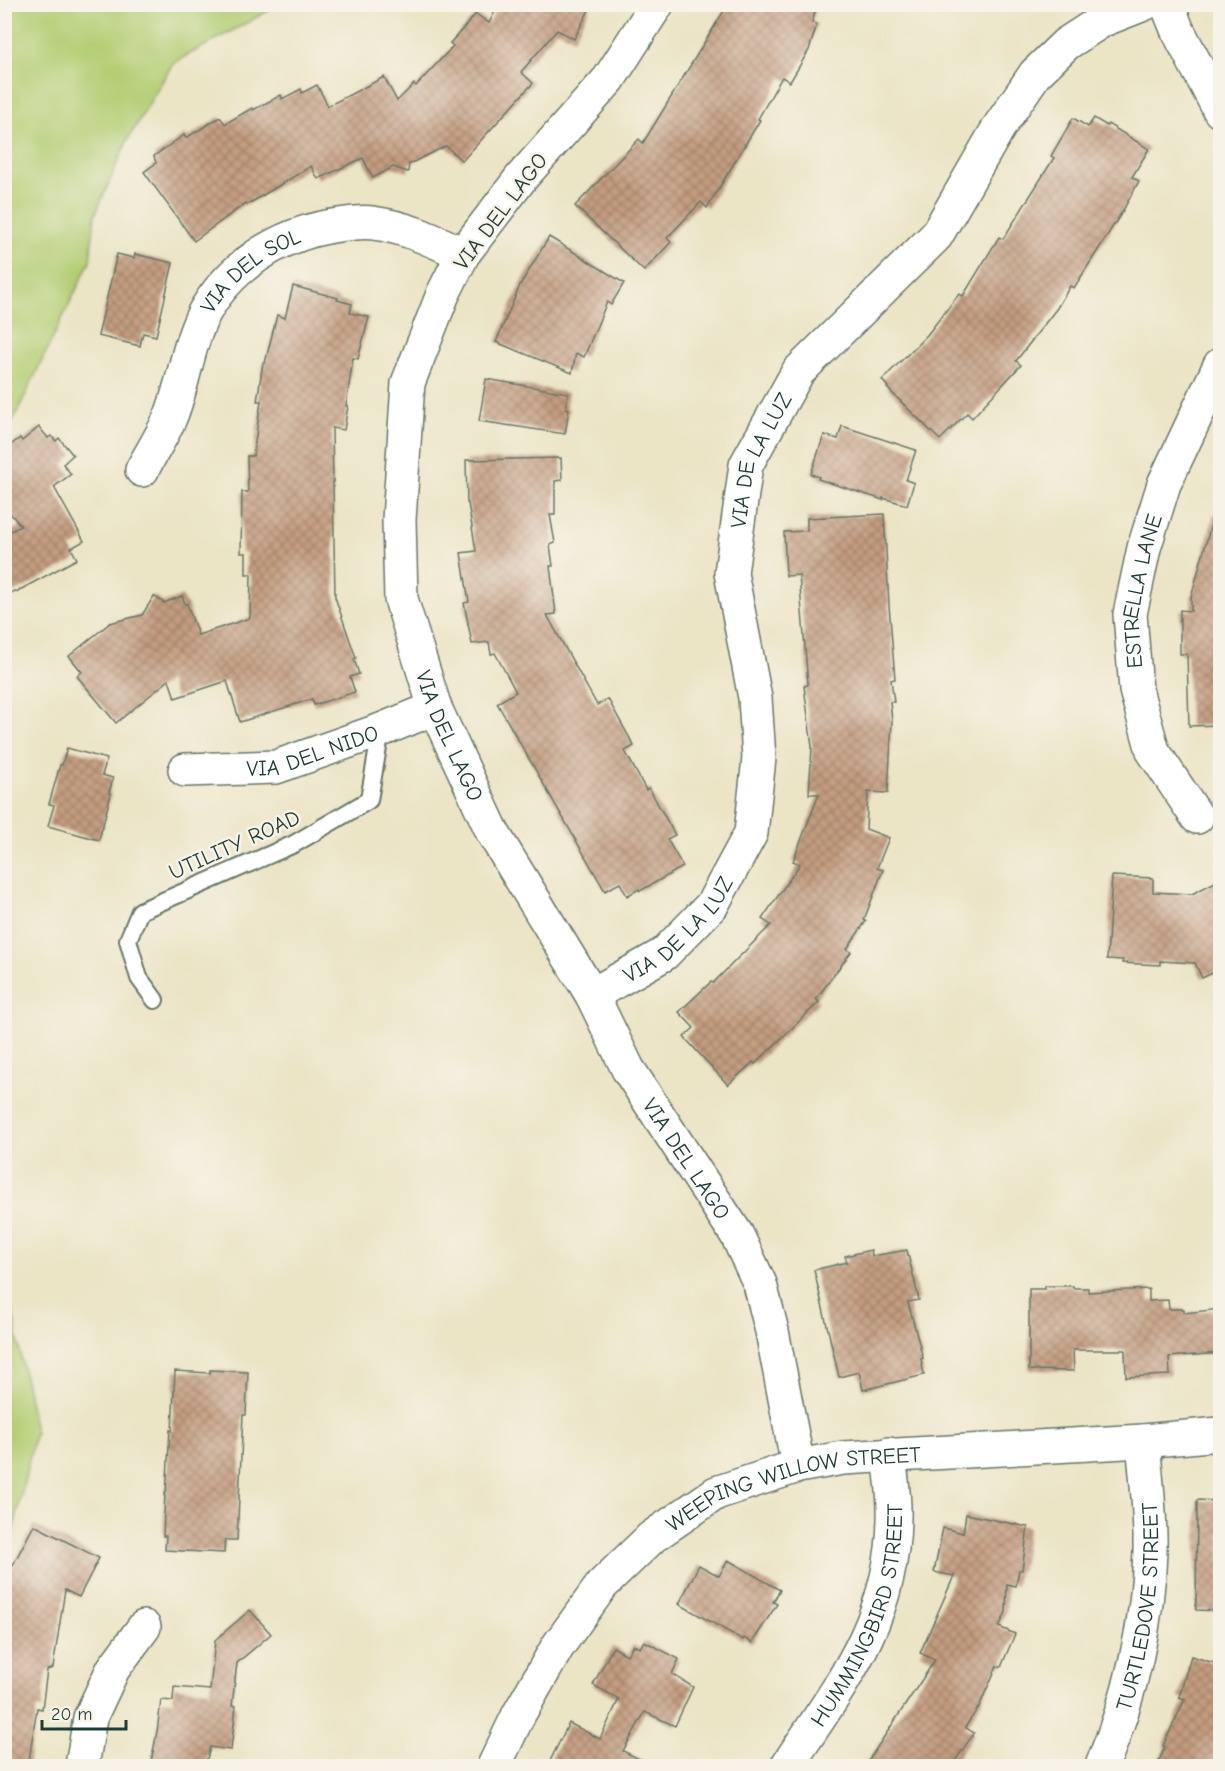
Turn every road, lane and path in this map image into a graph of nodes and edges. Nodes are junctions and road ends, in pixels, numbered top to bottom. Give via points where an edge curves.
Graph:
1 (657, 4) edge
2 (1144, 4) edge
3 (1167, 4) edge
4 (1221, 111) edge
5 (463, 254) junction
6 (1221, 365) edge
7 (142, 470) dead end
8 (435, 708) junction
9 (381, 730) junction
10 (185, 770) dead end
11 (1197, 817) dead end
12 (592, 995) junction
13 (155, 1000) dead end
14 (1221, 1434) edge
15 (1143, 1441) junction
16 (889, 1454) junction
17 (798, 1466) junction
18 (144, 1627) dead end
19 (82, 1767) edge
20 (494, 1767) edge
21 (787, 1767) edge
22 (1102, 1767) edge

1 - 5 street, VIA DEL LAGO via 609,79 521,178
2 - 12 street, VIA DE LA LUZ via 1102,20 1066,44 1035,74 999,127 936,237 798,372 746,465 730,573 755,698 759,758 751,833 712,905 672,946
3 - 4 street
5 - 7 street, VIA DEL SOL via 414,231 371,223 342,224 285,240 246,263 204,314 170,417
5 - 8 street, VIA DEL LAGO via 408,383 399,520 401,599
6 - 11 street, ESTRELLA LANE via 1164,484 1130,614 1136,690 1153,751
8 - 9 street, VIA DEL NIDO
8 - 12 street, VIA DEL LAGO via 493,833
9 - 10 street, VIA DEL NIDO via 276,767
9 - 13 lane, UTILITY ROAD via 369,800 294,844 140,910 128,939 139,978
12 - 17 street, VIA DEL LAGO via 628,1069 737,1235 760,1284
14 - 15 street, WEEPING WILLOW STREET
15 - 16 street, WEEPING WILLOW STREET
15 - 22 street, TURTLEDOVE STREET via 1150,1550 1145,1616 1134,1675
16 - 17 street, WEEPING WILLOW STREET
16 - 21 street, HUMMINGBIRD STREET via 894,1518 888,1574 875,1620 854,1666
17 - 20 street, WEEPING WILLOW STREET via 716,1493 652,1537 602,1585 558,1646
18 - 19 street via 114,1669 90,1718

